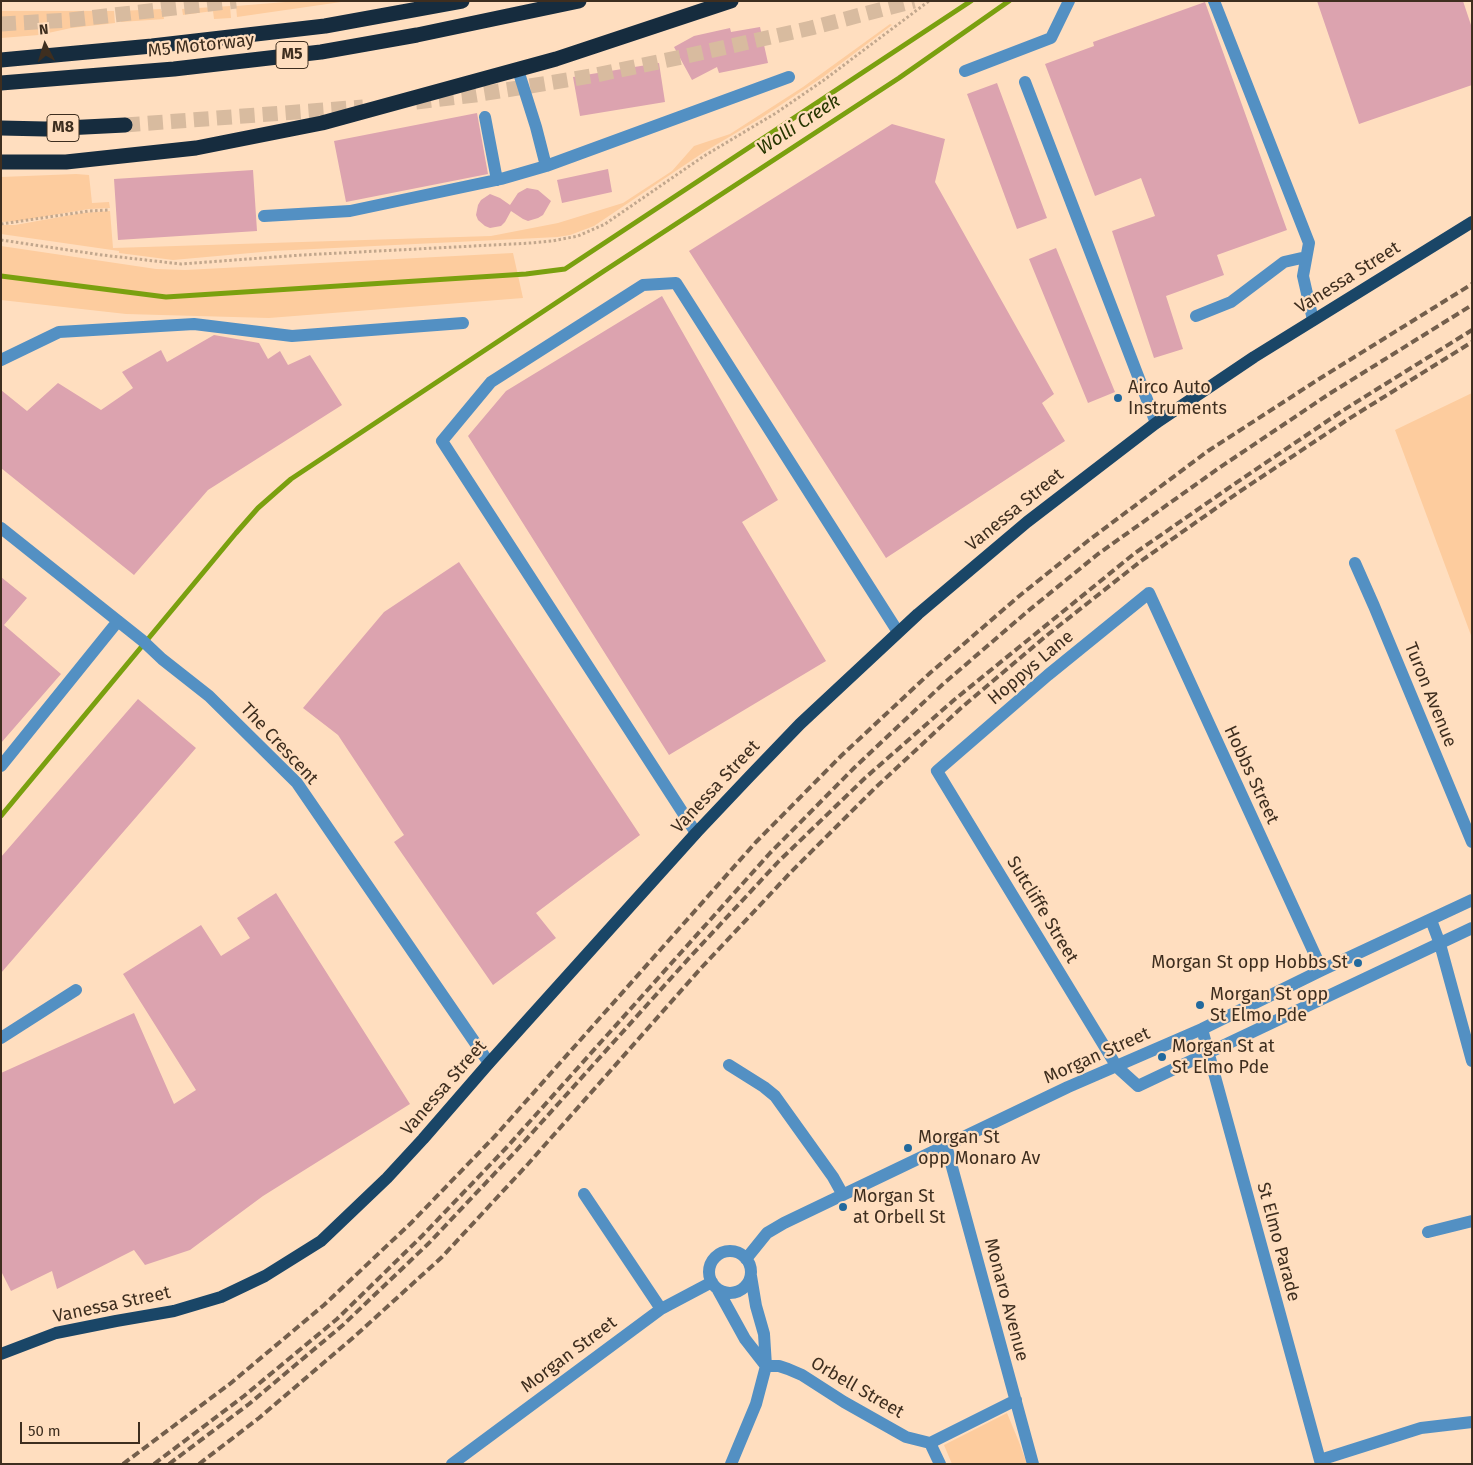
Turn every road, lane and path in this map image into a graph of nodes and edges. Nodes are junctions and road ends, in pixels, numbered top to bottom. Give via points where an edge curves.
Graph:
1 (462, 1) edge
2 (579, 1) edge
3 (731, 1) edge
4 (1069, 1) edge
5 (1214, 1) edge
6 (1, 60) edge
7 (518, 70) junction
8 (965, 71) dead end
9 (789, 78) dead end
10 (1024, 82) dead end
11 (1, 83) edge
12 (485, 117) dead end
13 (125, 126) tunnel mouth
14 (1, 128) edge
15 (1, 162) edge
16 (546, 166) junction
17 (497, 180) junction
18 (108, 210) dead end
19 (264, 216) dead end
20 (1472, 222) edge
21 (1, 224) edge
22 (1306, 257) junction
23 (1196, 316) dead end
24 (1313, 320) junction
25 (463, 324) dead end
26 (1, 360) edge
27 (1156, 423) junction
28 (1, 528) edge
29 (1355, 563) dead end
30 (1149, 593) joint
31 (118, 621) junction
32 (898, 632) junction
33 (1, 766) edge
34 (937, 772) joint
35 (696, 833) junction
36 (1472, 842) edge
37 (1472, 900) edge
38 (1431, 920) junction
39 (1472, 928) edge
40 (1440, 944) junction
41 (1322, 970) junction
42 (76, 990) dead end
43 (1202, 1029) junction
44 (1, 1038) edge
45 (1208, 1054) junction
46 (1472, 1061) edge
47 (489, 1063) junction
48 (729, 1065) dead end
49 (1117, 1067) junction
50 (946, 1145) junction
51 (584, 1194) dead end
52 (843, 1195) junction
53 (1472, 1221) edge
54 (1428, 1232) dead end
55 (746, 1259) junction
56 (751, 1276) junction
57 (715, 1286) junction
58 (661, 1309) junction
59 (1, 1354) edge
60 (766, 1366) junction
61 (1016, 1400) junction
62 (1472, 1422) edge
63 (930, 1443) junction
64 (458, 1461) edge
65 (1321, 1462) edge
66 (730, 1464) edge
67 (940, 1464) edge
68 (1033, 1464) edge

1 - 6 highway, M5 Motorway / M5 via 325,26
2 - 11 highway, M5 Motorway / M5 via 321,52 174,69
3 - 7 highway
4 - 8 street via 1051,38
5 - 22 street via 1309,243
7 - 15 highway via 322,123 196,148 66,162
7 - 16 street
9 - 16 street
10 - 27 street
12 - 17 street
13 - 14 highway, M8
16 - 17 street
17 - 19 street via 350,211
18 - 21 path
20 - 24 main road, Vanessa Street
22 - 23 street via 1284,262 1231,302
22 - 24 street via 1302,276
24 - 27 main road, Vanessa Street
25 - 26 street via 292,336 194,324 59,332
27 - 32 main road, Vanessa Street via 1027,522
28 - 31 street, The Crescent
29 - 36 street, Turon Avenue
30 - 34 street, Hoppys Lane via 1048,675
30 - 41 street, Hobbs Street
31 - 33 street
31 - 47 street, The Crescent via 209,696 297,783
32 - 35 main road, Vanessa Street via 800,724
32 - 35 street via 676,283 643,285 491,382 442,442
34 - 49 street, Sutcliffe Street
35 - 47 main road, Vanessa Street
37 - 38 street, Morgan Street
38 - 40 street
38 - 41 street, Morgan Street
39 - 40 street
40 - 45 street
40 - 46 street
41 - 43 street, Morgan Street
42 - 44 street
43 - 45 street, St Elmo Parade
43 - 49 street, Morgan Street
45 - 49 street, Sutcliffe Street via 1138,1086
45 - 65 street, St Elmo Parade
47 - 59 main road, Vanessa Street via 353,1212 321,1240 265,1276 221,1297 184,1308 56,1333
48 - 52 street via 775,1096
49 - 50 street, Morgan Street
50 - 52 street, Morgan Street
50 - 61 street, Monaro Avenue
51 - 58 street
52 - 55 street, Morgan Street via 767,1233
53 - 54 street
55 - 56 street
55 - 57 street via 727,1251 714,1258 709,1271
56 - 57 street via 744,1287 732,1293
56 - 60 street via 764,1334
57 - 58 street, Morgan Street
57 - 60 street via 745,1339
58 - 64 street, Morgan Street
60 - 63 street, Orbell Street via 779,1366 802,1375 906,1437
60 - 66 street via 756,1404
61 - 63 street
61 - 68 street, Monaro Avenue
62 - 65 street via 1421,1428
63 - 67 street

